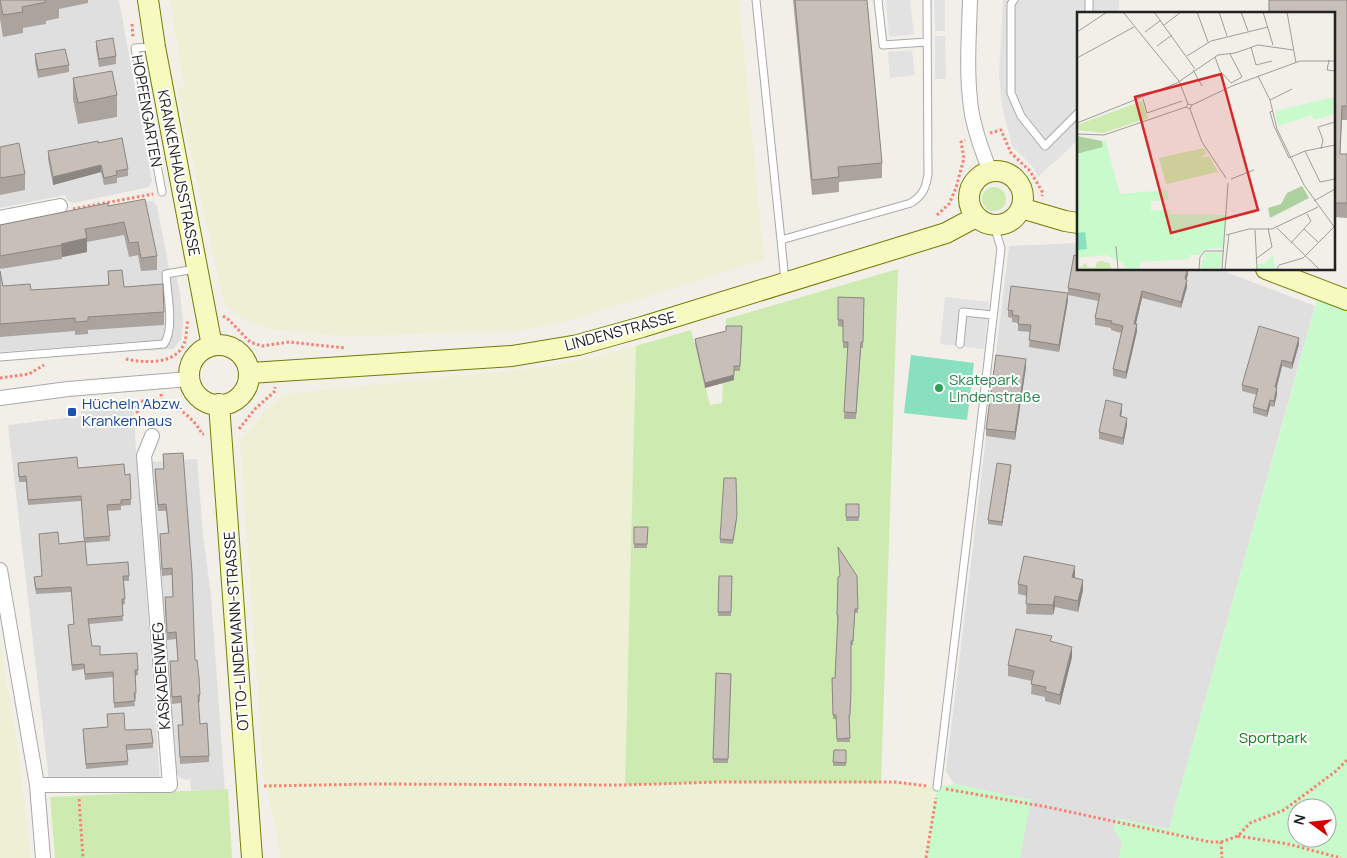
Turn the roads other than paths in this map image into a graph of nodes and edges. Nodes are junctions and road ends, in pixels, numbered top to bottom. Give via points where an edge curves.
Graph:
1 (148, 0) edge
2 (756, 0) edge
3 (878, 0) edge
4 (927, 0) edge
5 (970, 0) edge
6 (1014, 0) edge
7 (927, 42) junction
8 (155, 46) junction
9 (1077, 114) edge
10 (990, 171) junction
11 (162, 192) road end
12 (60, 206) road end
13 (1030, 211) junction
14 (976, 217) junction
15 (0, 218) edge
16 (1077, 223) edge
17 (994, 226) junction
18 (781, 240) junction
19 (198, 269) junction
20 (1269, 270) edge
21 (785, 282) junction
22 (1347, 300) edge
23 (994, 315) junction
24 (960, 344) dead end
25 (212, 346) junction
26 (0, 357) edge
27 (249, 373) junction
28 (189, 379) junction
29 (0, 398) edge
30 (219, 404) junction
31 (152, 436) road end
32 (0, 570) edge
33 (37, 785) junction
34 (936, 787) road end
35 (43, 858) edge
36 (252, 858) edge

1 - 8 street, KRANKENHAUSSTRASSE
2 - 18 lane
3 - 7 lane via 883,45
4 - 7 lane
5 - 10 street via 968,78 971,110
6 - 9 lane via 1011,4 1011,93 1021,116 1045,146
7 - 18 lane via 928,174 920,197 911,203
8 - 11 lane, HOPFENGARTEN via 135,48
8 - 19 street, KRANKENHAUSSTRASSE
10 - 13 street via 1005,172 1017,180
10 - 14 street via 970,187 968,200
12 - 15 street
13 - 16 street
13 - 17 street via 1008,223
14 - 17 street
14 - 21 street, LINDENSTRASSE via 946,233
17 - 23 lane via 1001,248
18 - 21 lane
19 - 25 street, KRANKENHAUSSTRASSE
19 - 26 lane via 166,274 170,330 164,344
20 - 22 street
21 - 27 street, LINDENSTRASSE via 578,345 512,356
23 - 24 lane via 963,312
23 - 34 lane
25 - 27 street via 222,345 241,354
25 - 28 street via 194,358
27 - 30 street via 244,392 229,403
28 - 29 street
28 - 30 street via 197,394 211,404
30 - 36 street, OTTO-LINDEMANN-STRASSE
31 - 33 street, KASKADENWEG via 144,456 170,786
32 - 33 street
33 - 35 street

